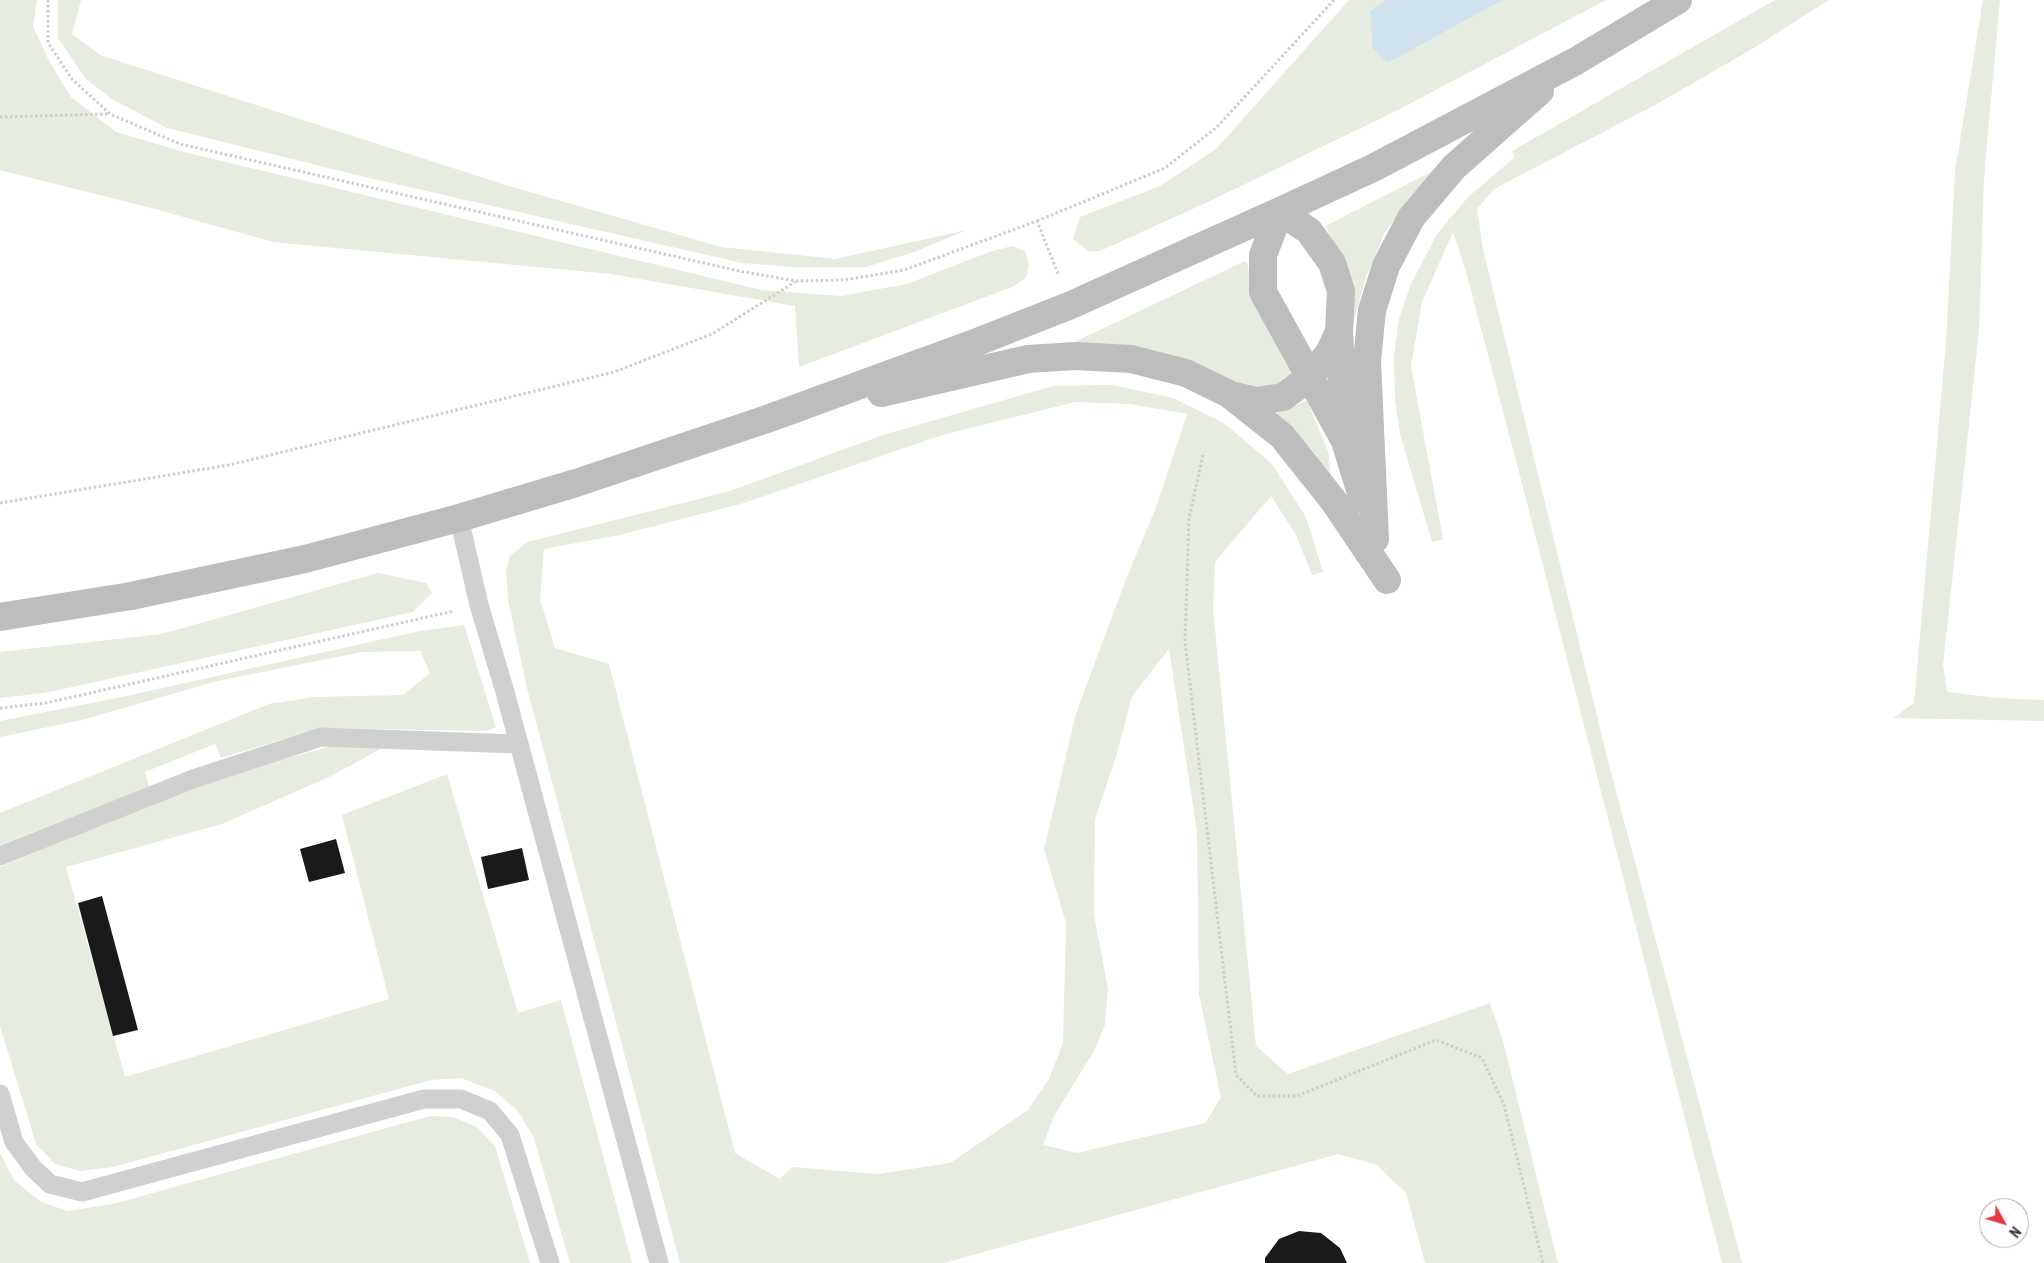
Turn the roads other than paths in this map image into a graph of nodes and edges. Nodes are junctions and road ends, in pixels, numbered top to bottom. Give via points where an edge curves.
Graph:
1 (1678, 0) edge
2 (1576, 60) junction
3 (1280, 211) junction
4 (1339, 332) junction
5 (1309, 378) junction
6 (1229, 394) junction
7 (767, 419) junction
8 (1345, 441) junction
9 (459, 518) junction
10 (1375, 538) junction
11 (0, 617) edge
12 (517, 744) junction
13 (0, 856) edge
14 (0, 1094) edge
15 (550, 1263) edge
16 (659, 1263) edge

1 - 2 street
2 - 3 street via 1373,168
2 - 10 street via 1454,167 1410,218 1386,266 1372,310 1367,361
3 - 4 street via 1309,231 1332,263 1341,291
3 - 5 street via 1263,255 1263,292
3 - 7 street via 1071,304
4 - 5 street via 1329,353
4 - 8 street
5 - 6 street via 1283,397 1256,401
5 - 8 street
6 - 7 street via 1186,373 1131,359 1037,358
6 - 10 street via 1282,436 1333,500 1387,580
7 - 9 street
8 - 10 street
9 - 11 street via 295,561 131,596
9 - 12 lane
12 - 13 lane via 321,737 193,779
12 - 16 lane
14 - 15 lane via 14,1142 33,1168 50,1184 82,1192 424,1099 460,1099 490,1111 510,1135

